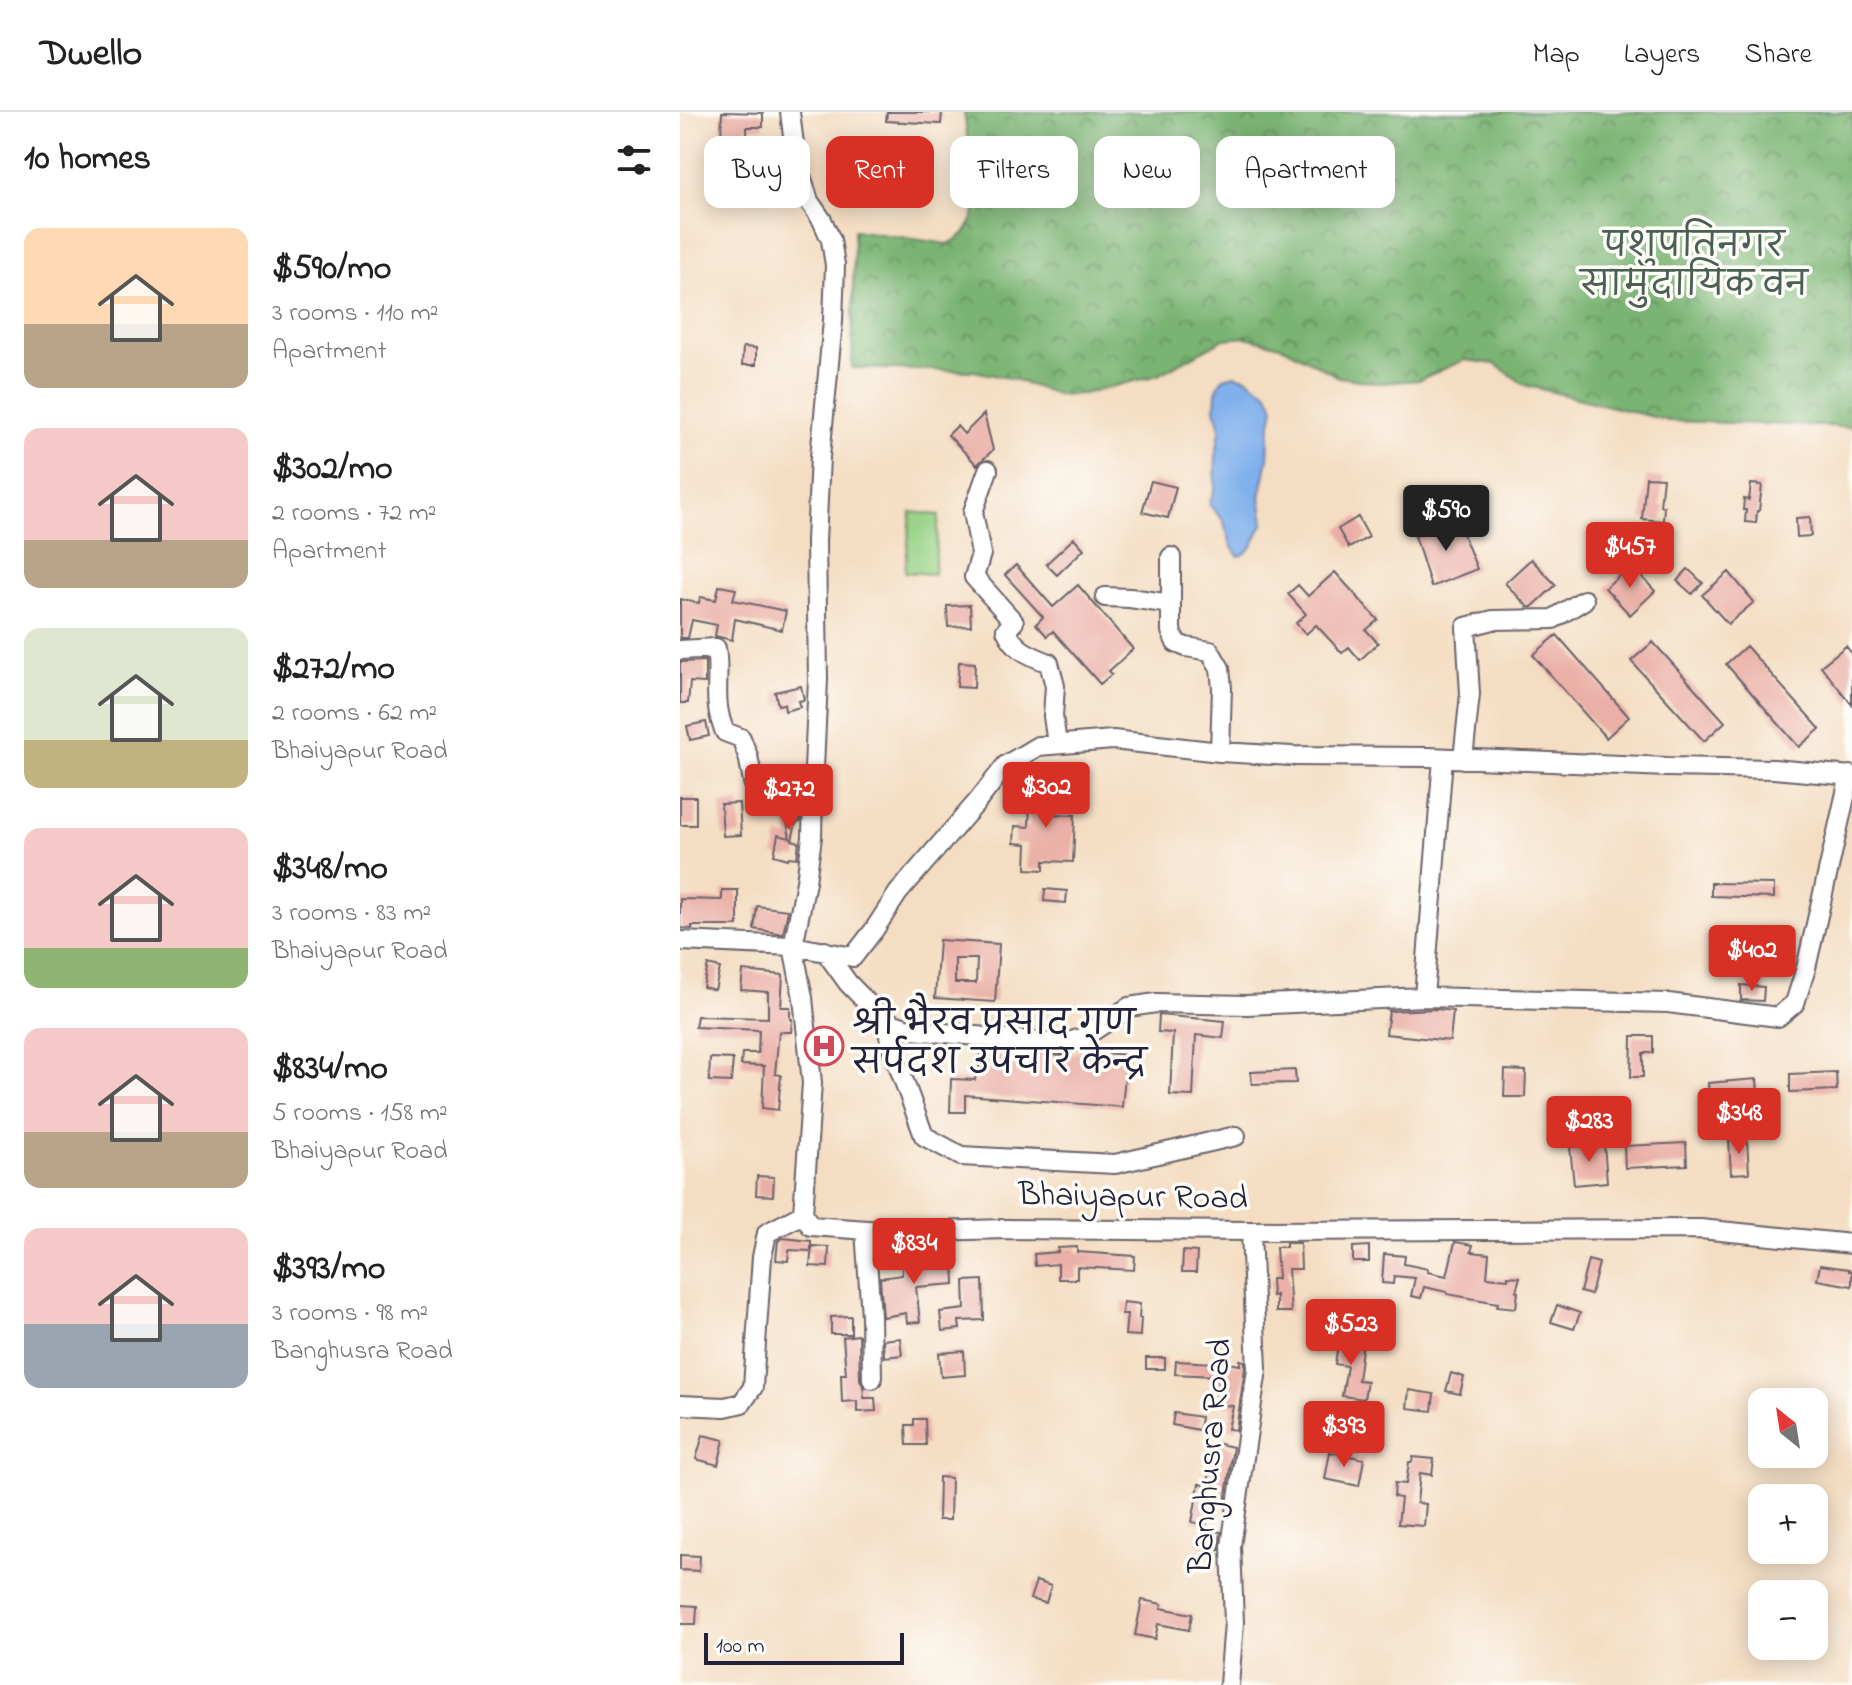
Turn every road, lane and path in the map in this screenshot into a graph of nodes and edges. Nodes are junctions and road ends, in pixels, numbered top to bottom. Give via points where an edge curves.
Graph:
1 (790, 112) edge
2 (988, 470) dead end
3 (1171, 557) dead end
4 (1105, 597) dead end
5 (1584, 600) dead end
6 (1171, 604) junction
7 (680, 650) edge
8 (1057, 744) junction
9 (1220, 752) junction
10 (1443, 758) junction
11 (1463, 759) junction
12 (1851, 776) edge
13 (813, 791) junction
14 (680, 941) edge
15 (793, 946) junction
16 (825, 951) junction
17 (1424, 997) junction
18 (885, 1021) junction
19 (1236, 1136) dead end
20 (803, 1214) junction
21 (865, 1230) junction
22 (1251, 1231) junction
23 (1852, 1244) edge
24 (872, 1379) dead end
25 (680, 1405) edge
26 (1229, 1685) edge

1 - 13 street via 809,201 831,240 835,265 816,541
2 - 8 street via 973,512 981,554 974,577 1014,622 1006,630 1012,642 1049,663
3 - 6 street
4 - 6 street
5 - 11 street via 1553,619 1493,620 1466,627 1470,694
6 - 9 street via 1176,643 1210,651 1220,668
7 - 13 street via 716,648 721,723 725,732 741,738 754,786 770,794
8 - 9 street via 1113,740
8 - 16 street via 1038,746 1006,765 898,893 853,957
9 - 10 street
10 - 11 street
10 - 17 street
11 - 12 street
12 - 17 street via 1806,968 1795,1003 1778,1017 1668,1003
13 - 15 street via 812,837
14 - 15 street
15 - 16 street
15 - 20 street via 812,1083
16 - 18 street
17 - 18 street via 1247,1005 1156,1003 1129,1007 1084,1037 1062,1044 912,1030
18 - 19 street via 924,1136 961,1156 1115,1164
20 - 21 street, Bhaiyapur Road via 811,1226
20 - 25 street via 767,1233 753,1387 742,1403
21 - 22 street, Bhaiyapur Road
21 - 24 street
22 - 23 street, Bhaiyapur Road via 1700,1229
22 - 26 street, Banghusra Road via 1257,1369 1231,1546 1234,1623

